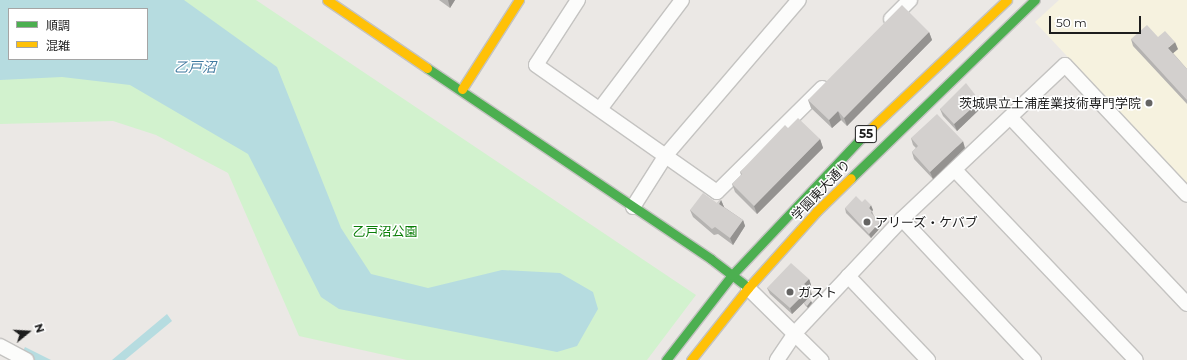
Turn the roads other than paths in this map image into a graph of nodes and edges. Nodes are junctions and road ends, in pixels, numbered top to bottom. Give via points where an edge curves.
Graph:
1 (327, 0) edge
2 (520, 0) edge
3 (578, 0) edge
4 (682, 0) edge
5 (798, 0) edge
6 (910, 0) edge
7 (1007, 0) edge
8 (1035, 0) edge
9 (883, 27) edge
10 (833, 77) edge
11 (462, 89) junction
12 (600, 109) junction
13 (1010, 118) junction
14 (666, 155) junction
15 (955, 170) junction
16 (1187, 195) edge
17 (633, 206) junction
18 (902, 219) junction
19 (732, 275) junction
20 (848, 276) junction
21 (748, 288) junction
22 (1187, 304) edge
23 (795, 333) junction
24 (0, 346) edge
25 (26, 360) edge
26 (666, 360) edge
27 (691, 360) edge
28 (777, 360) edge
29 (822, 360) edge
30 (928, 360) edge
31 (1034, 360) edge
32 (1136, 360) edge

1 - 11 main road
2 - 11 main road
3 - 12 street via 536,65
4 - 12 street
5 - 14 street
6 - 9 street
7 - 19 main road, 学園東大通り / 55 via 851,148
8 - 21 main road, 学園東大通り / 55 via 858,169
10 - 14 street via 717,192
11 - 17 main road
12 - 14 street
13 - 15 street
13 - 16 street via 1065,65
13 - 22 street
14 - 17 street
15 - 18 street
15 - 32 street
17 - 19 main road
18 - 20 street
18 - 31 street
19 - 21 main road
19 - 26 main road, 学園東大通り / 55
20 - 23 street
20 - 30 street
21 - 23 street
21 - 27 main road, 学園東大通り / 55
23 - 28 street
23 - 29 street
24 - 25 street

